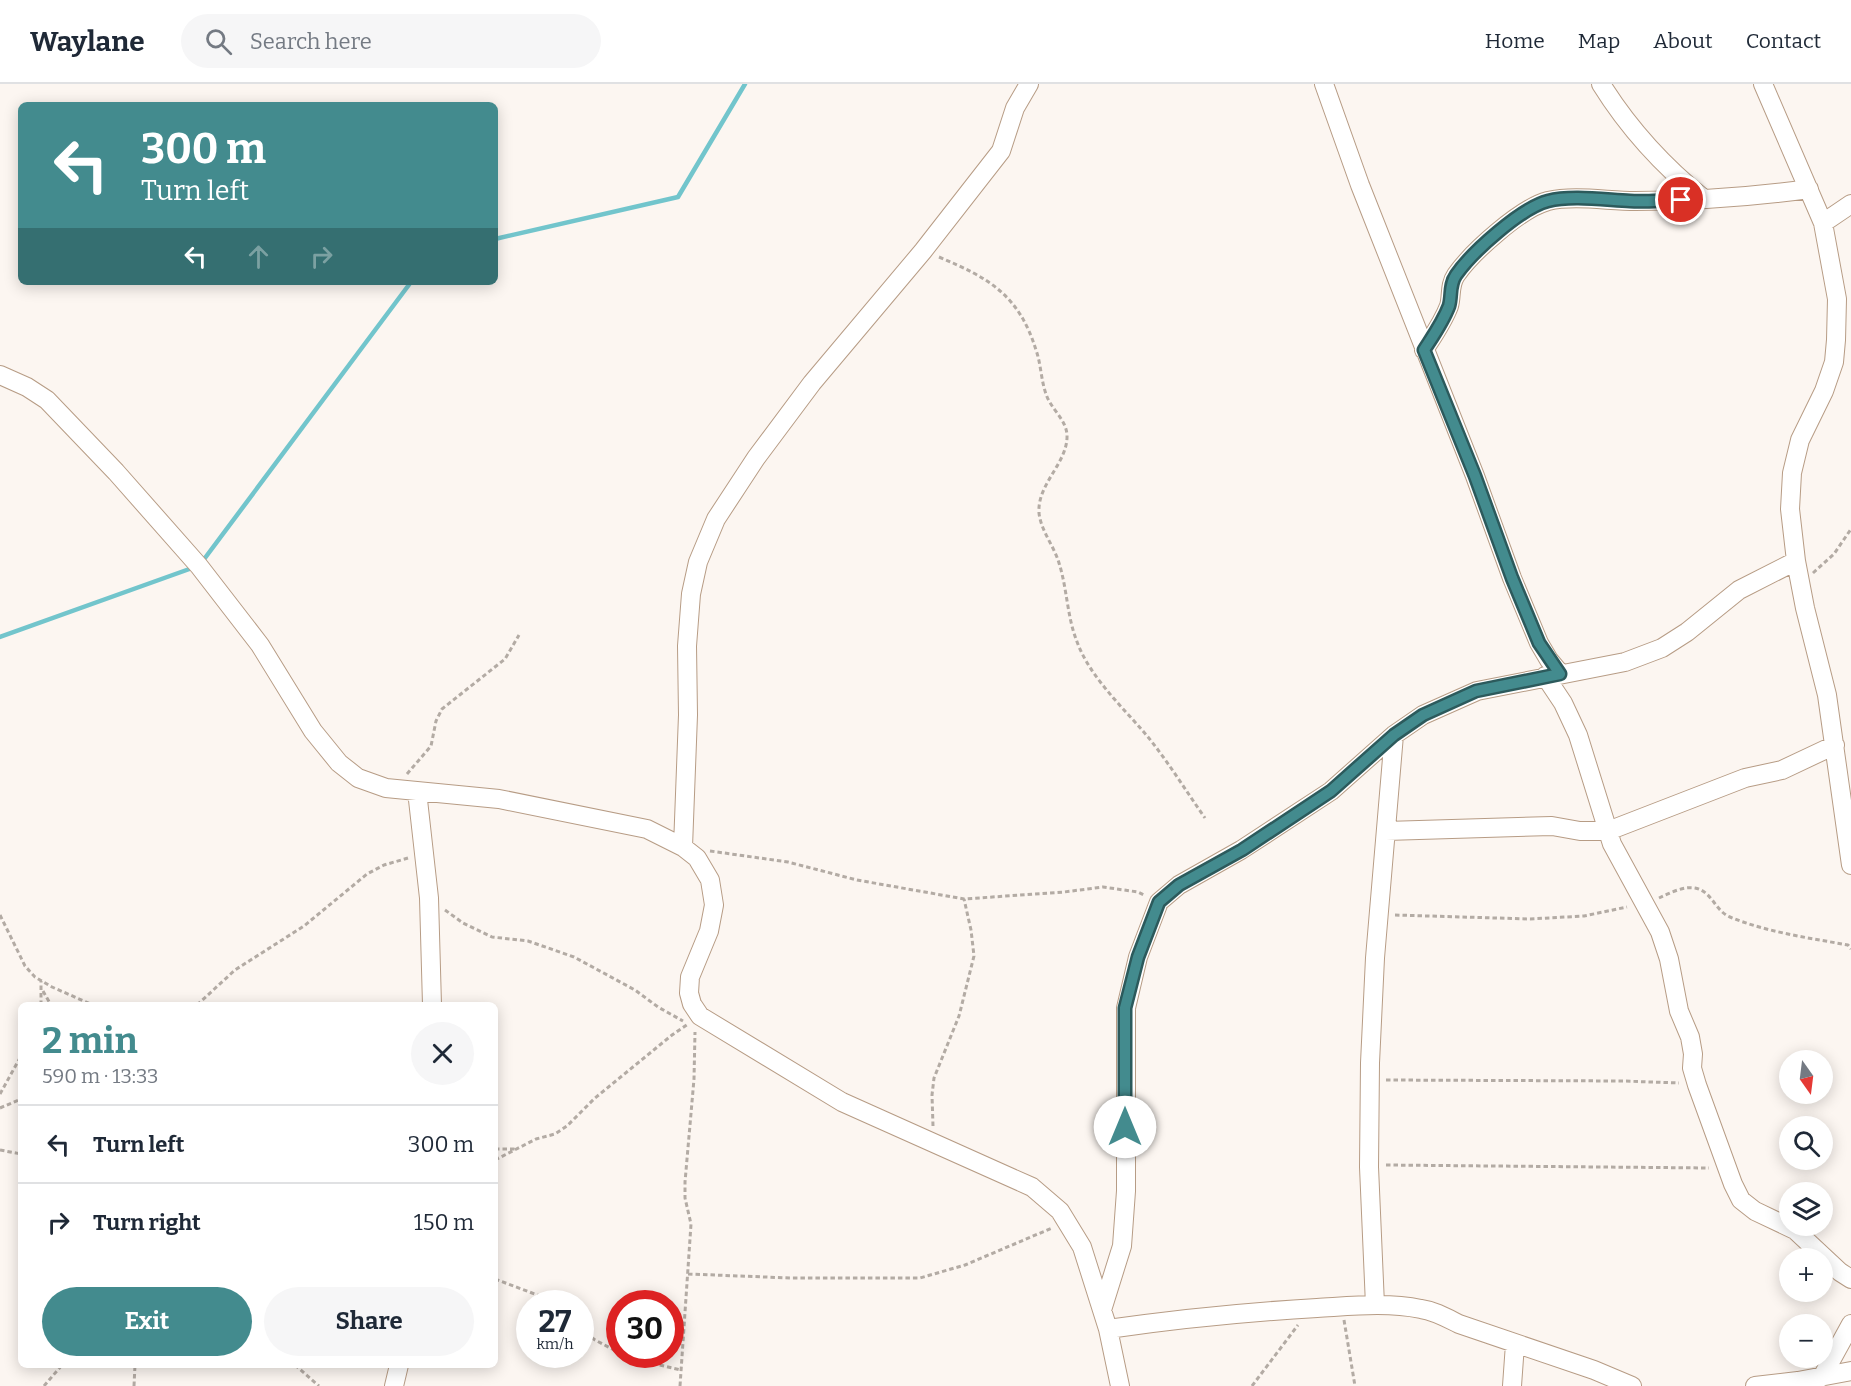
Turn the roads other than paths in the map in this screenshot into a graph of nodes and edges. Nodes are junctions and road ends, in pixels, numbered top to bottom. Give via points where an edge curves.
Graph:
1 (1029, 84) edge
2 (1324, 84) edge
3 (1601, 84) edge
4 (1763, 84) edge
5 (1809, 189) junction
6 (1704, 199) junction
7 (1851, 204) edge
8 (1823, 223) junction
9 (1424, 350) junction
10 (0, 375) edge
11 (1796, 561) junction
12 (1553, 675) junction
13 (1394, 735) junction
14 (1835, 746) junction
15 (417, 791) junction
16 (1386, 831) junction
17 (1608, 831) junction
18 (685, 848) junction
19 (1851, 865) edge
20 (432, 1002) edge
21 (1851, 1279) edge
22 (1375, 1305) junction
23 (1102, 1310) junction
24 (1851, 1324) edge
25 (1108, 1329) junction
26 (1515, 1344) junction
27 (398, 1368) edge
28 (1851, 1371) edge
29 (1822, 1377) junction
30 (394, 1386) edge
31 (1120, 1386) edge
32 (1512, 1386) edge
33 (1632, 1386) edge
34 (1755, 1386) edge

1 - 18 street via 1015,108 1001,150 923,251 812,383 716,519 698,562 687,646
2 - 9 street
3 - 6 street via 1648,148
4 - 5 street
5 - 6 street
5 - 8 street
6 - 9 street via 1582,199 1548,201 1533,208 1485,243 1455,277 1450,304
7 - 8 street
8 - 11 street via 1837,299 1836,340 1834,362 1800,440 1792,473 1790,509
9 - 12 street
10 - 15 street via 47,400 199,566 260,645 313,731 339,763 358,778 393,789
11 - 12 street via 1739,590 1662,648 1625,662
11 - 14 street
12 - 13 street via 1476,691 1423,715
12 - 17 street via 1578,735
13 - 16 street
13 - 23 street via 1331,791 1242,850 1179,885 1159,902 1138,957 1125,1008 1123,1235
14 - 17 street via 1782,770 1745,778
14 - 19 street
15 - 18 street via 499,799 646,829
15 - 20 street via 429,898
16 - 17 street via 1552,826
16 - 22 street via 1369,1080
17 - 21 street via 1660,932 1679,1011 1690,1037 1692,1068 1741,1200 1755,1212 1795,1230
18 - 23 street via 697,858 710,880 714,905 709,931 690,977 689,993 700,1016 842,1102 1032,1187 1060,1211 1082,1247
22 - 25 street via 1191,1318
22 - 26 street via 1423,1309
23 - 25 street
24 - 29 street
25 - 31 street
26 - 32 street
26 - 33 street
27 - 30 street
28 - 29 street
29 - 34 street

